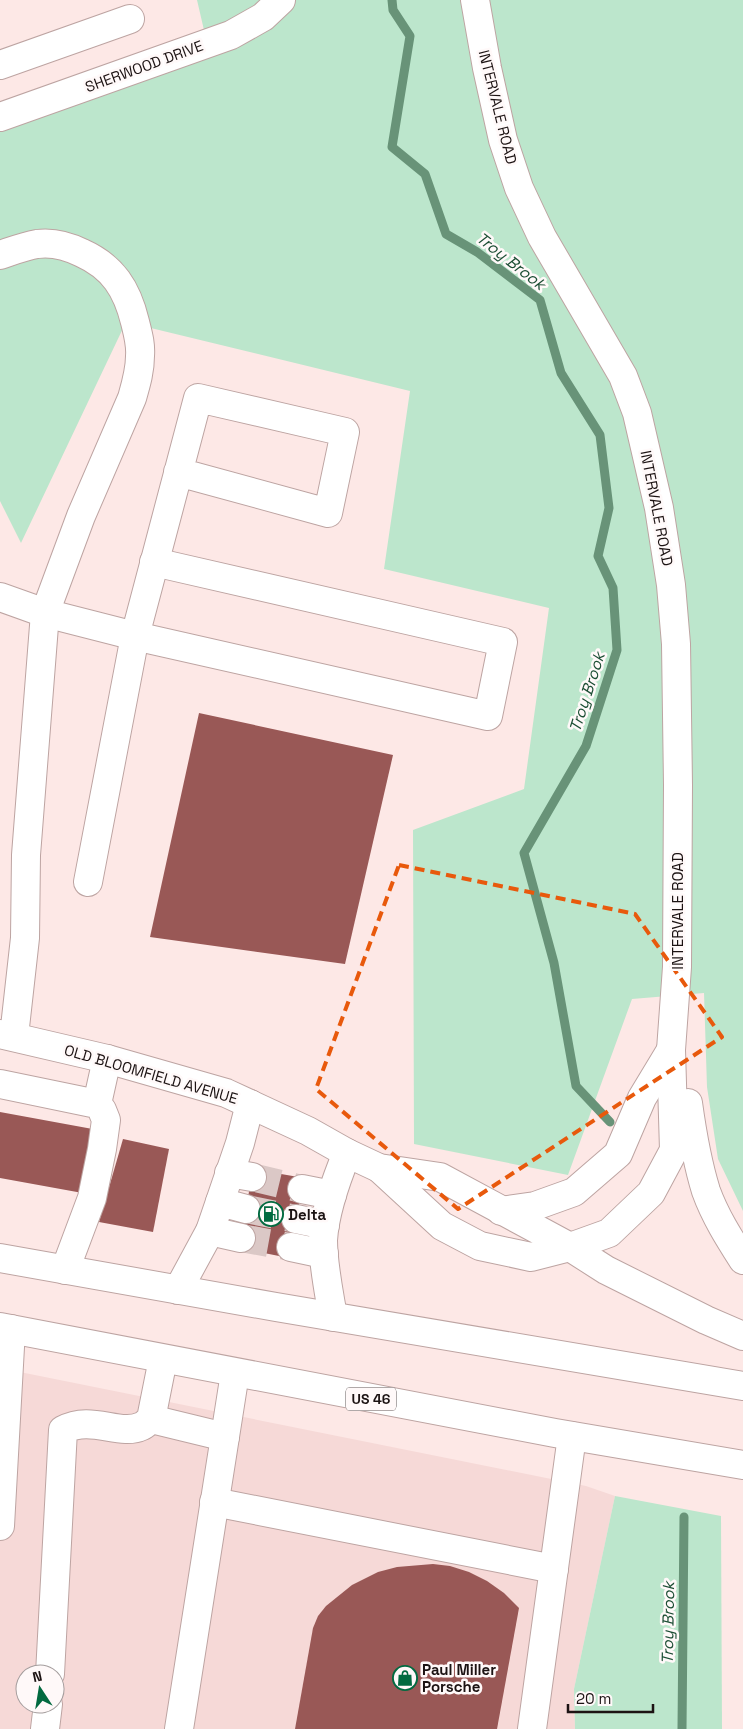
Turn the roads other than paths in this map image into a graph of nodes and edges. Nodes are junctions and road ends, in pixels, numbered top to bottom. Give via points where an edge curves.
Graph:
1 (281, 0) edge
2 (475, 0) edge
3 (130, 19) dead end
4 (0, 65) edge
5 (0, 117) edge
6 (0, 255) edge
7 (178, 472) junction
8 (154, 562) junction
9 (0, 597) edge
10 (45, 613) junction
11 (135, 636) junction
12 (88, 882) dead end
13 (674, 1009) junction
14 (7, 1035) edge
15 (671, 1050) junction
16 (107, 1059) junction
17 (0, 1084) edge
18 (97, 1104) junction
19 (250, 1104) junction
20 (347, 1153) junction
21 (378, 1168) junction
22 (302, 1189) tunnel mouth
23 (332, 1195) junction
24 (220, 1202) junction
25 (246, 1209) tunnel mouth
26 (501, 1210) junction
27 (296, 1219) tunnel mouth
28 (325, 1225) junction
29 (210, 1231) junction
30 (241, 1238) tunnel mouth
31 (291, 1247) tunnel mouth
32 (570, 1247) junction
33 (324, 1254) junction
34 (0, 1258) edge
35 (743, 1260) edge
36 (65, 1270) junction
37 (178, 1290) junction
38 (333, 1317) junction
39 (5, 1328) edge
40 (743, 1336) edge
41 (163, 1359) junction
42 (235, 1373) junction
43 (743, 1386) edge
44 (3, 1402) edge
45 (151, 1419) junction
46 (572, 1436) junction
47 (225, 1437) junction
48 (743, 1465) edge
49 (214, 1502) junction
50 (0, 1526) edge
51 (554, 1569) junction
52 (51, 1664) edge
53 (47, 1714) edge
54 (45, 1729) edge
55 (179, 1729) edge
56 (532, 1729) edge

1 - 5 main road, SHERWOOD DRIVE via 263,16 231,35
2 - 13 main road, INTERVALE ROAD via 503,140 520,188 542,237 623,376 637,413 659,508 676,644 678,785
3 - 4 main road
6 - 10 main road via 38,244 72,248 93,258 121,285 130,303 140,340 138,379 132,398 81,516
7 - 7 main road via 198,398 345,432 328,513
7 - 8 main road
8 - 11 main road
8 - 11 main road via 503,642 488,716
9 - 10 main road
10 - 11 main road
10 - 14 main road via 26,855 25,938
11 - 12 main road
13 - 15 main road, INTERVALE ROAD
13 - 35 main road via 694,1143 706,1191
14 - 16 main road, OLD BLOOMFIELD AVENUE
15 - 26 main road, INTERVALE ROAD via 642,1098 618,1154 574,1192 535,1206
15 - 32 main road, INTERVALE ROAD via 674,1150 651,1193 609,1233
16 - 18 main road
16 - 19 main road, OLD BLOOMFIELD AVENUE via 226,1093
17 - 18 main road
18 - 36 main road via 106,1120 102,1149 92,1198
19 - 20 main road, OLD BLOOMFIELD AVENUE
19 - 24 main road via 240,1143 241,1175
20 - 21 main road, OLD BLOOMFIELD AVENUE
20 - 23 main road
21 - 26 main road, OLD BLOOMFIELD AVENUE via 440,1177
21 - 32 main road, OLD BLOOMFIELD AVENUE via 442,1226 480,1246 532,1258
22 - 23 main road
23 - 28 main road
24 - 25 main road
24 - 29 main road
26 - 32 main road, OLD BLOOMFIELD AVENUE
27 - 28 main road
28 - 33 main road
29 - 30 main road
29 - 37 main road
31 - 33 main road
32 - 40 main road, OLD BLOOMFIELD AVENUE via 606,1270
33 - 38 main road
34 - 36 main road
36 - 37 main road
37 - 38 main road
38 - 43 main road
39 - 41 main road, US 46
39 - 44 main road
41 - 42 main road, US 46
41 - 45 main road
42 - 46 main road, US 46
42 - 47 main road
44 - 50 main road
45 - 47 main road
45 - 52 main road via 130,1429 86,1423 63,1430
46 - 48 main road, US 46
46 - 51 main road
47 - 49 main road
49 - 51 main road
49 - 55 main road
51 - 56 main road
53 - 54 main road

